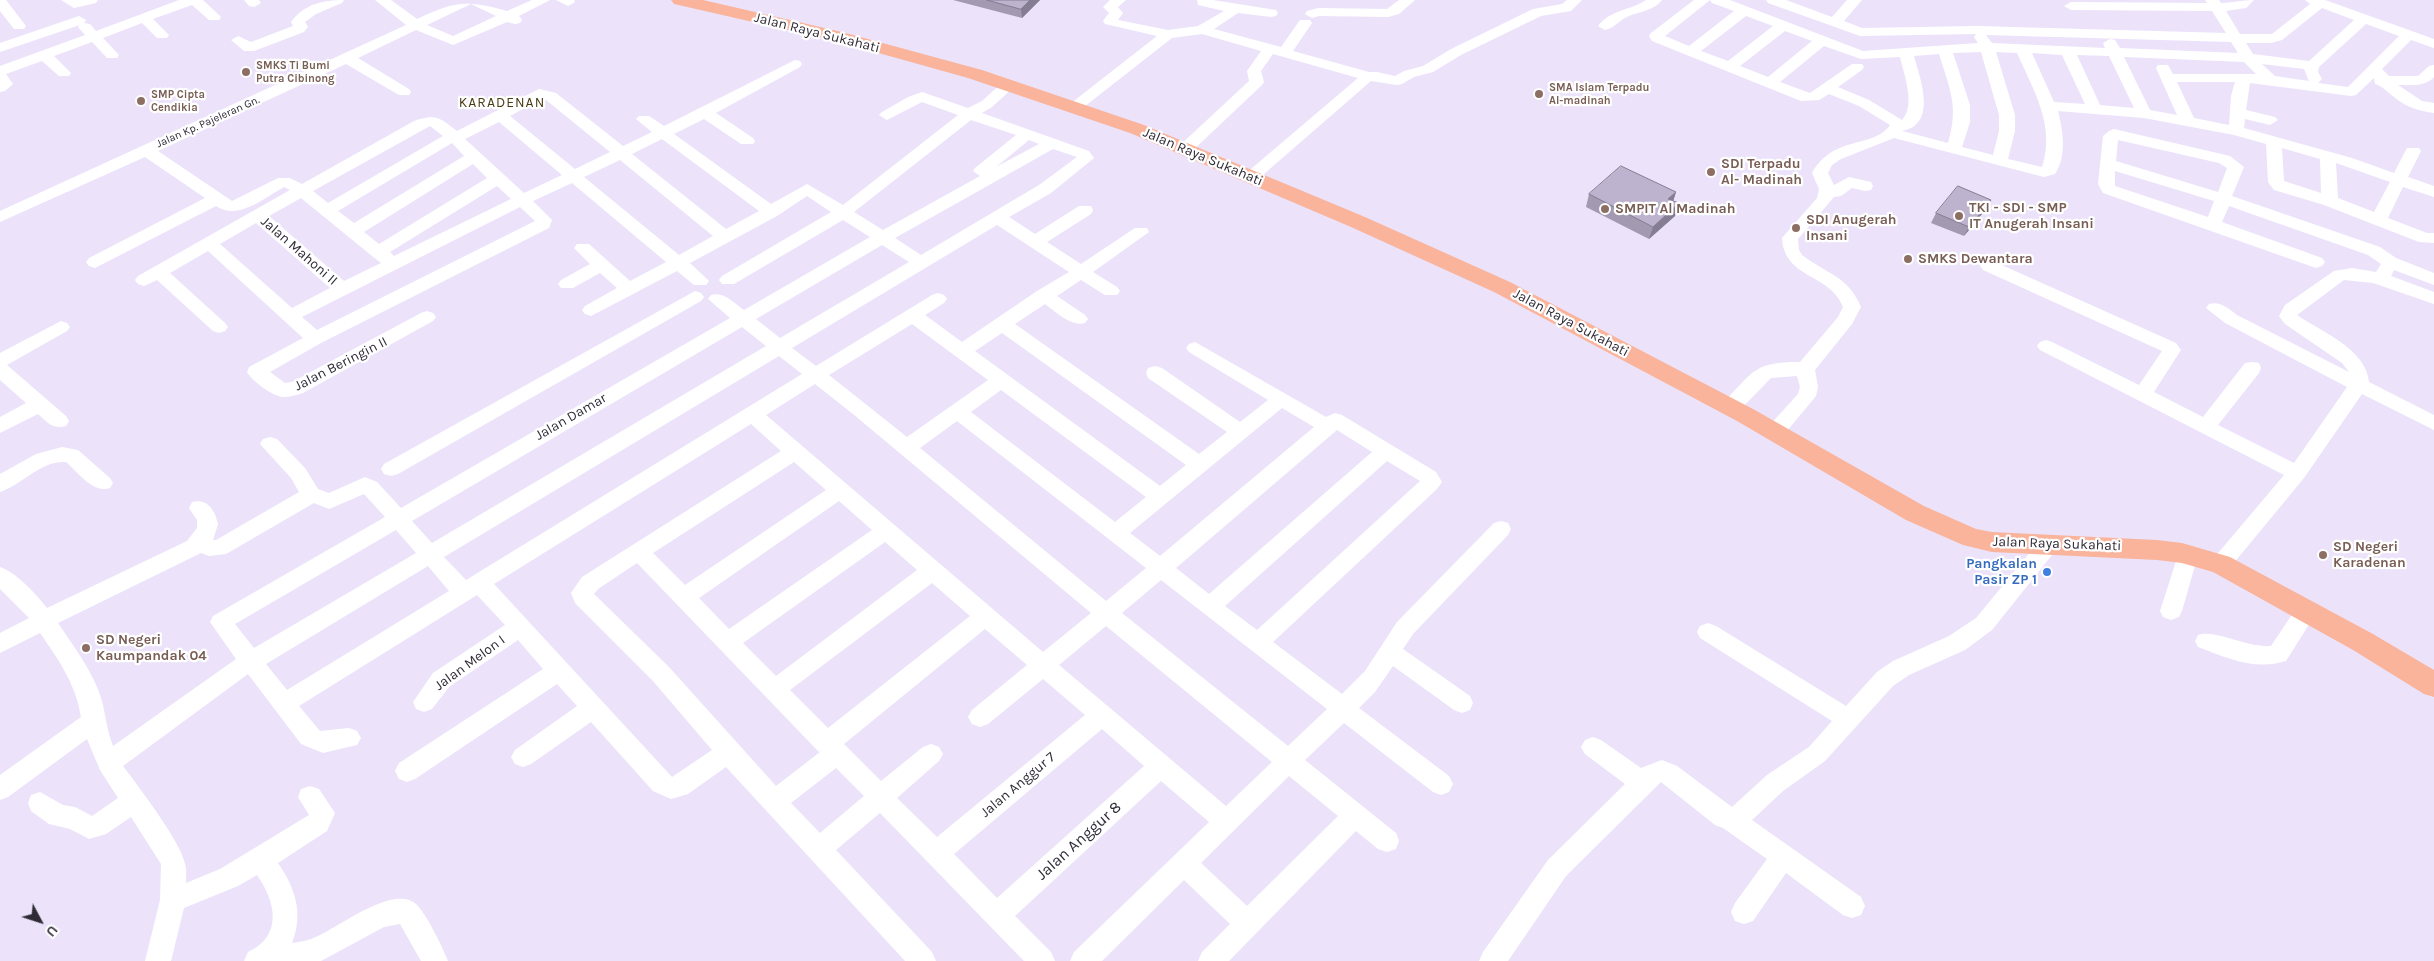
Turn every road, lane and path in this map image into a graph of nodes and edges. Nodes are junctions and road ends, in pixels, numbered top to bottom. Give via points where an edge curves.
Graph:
1 (91, 0) edge
2 (193, 0) edge
3 (337, 0) edge
4 (382, 0) edge
5 (469, 0) edge
6 (473, 0) edge
7 (543, 0) edge
8 (680, 0) edge
9 (1119, 0) edge
10 (1408, 0) edge
11 (1525, 0) edge
12 (1575, 0) edge
13 (1656, 0) edge
14 (1703, 0) edge
15 (1717, 0) edge
16 (1773, 0) edge
17 (1788, 0) edge
18 (1854, 0) edge
19 (2247, 0) edge
20 (2314, 1) edge
21 (0, 2) edge
22 (1203, 2) dead end
23 (2070, 3) edge
24 (2215, 3) edge
25 (2167, 4) edge
26 (1236, 9) junction
27 (1544, 10) junction
28 (1745, 10) junction
29 (73, 11) edge
30 (1271, 13) dead end
31 (214, 17) dead end
32 (507, 17) junction
33 (144, 18) junction
34 (2365, 18) junction
35 (1838, 19) junction
36 (521, 23) dead end
37 (415, 25) junction
38 (1784, 25) junction
39 (19, 26) dead end
40 (1605, 26) dead end
41 (1975, 27) junction
42 (1859, 28) junction
43 (1202, 30) junction
44 (2095, 30) junction
45 (2208, 31) junction
46 (162, 34) dead end
47 (1168, 34) junction
48 (2232, 34) junction
49 (2409, 34) junction
50 (94, 36) junction
51 (238, 40) dead end
52 (1823, 40) junction
53 (2434, 44) edge
54 (1987, 47) junction
55 (0, 48) edge
56 (2022, 48) junction
57 (1945, 50) junction
58 (1276, 51) junction
59 (2068, 51) junction
60 (1690, 52) junction
61 (1906, 52) junction
62 (2116, 53) junction
63 (2158, 54) junction
64 (44, 55) junction
65 (112, 56) dead end
66 (347, 58) junction
67 (2248, 58) junction
68 (1859, 61) junction
69 (795, 64) dead end
70 (2312, 66) junction
71 (1729, 68) junction
72 (2434, 69) edge
73 (0, 71) edge
74 (64, 73) dead end
75 (2369, 74) junction
76 (0, 76) edge
77 (1366, 77) junction
78 (2167, 78) junction
79 (2245, 78) junction
80 (2270, 80) junction
81 (2387, 82) junction
82 (1004, 83) junction
83 (1769, 84) junction
84 (0, 88) edge
85 (1828, 88) junction
86 (2321, 88) junction
87 (404, 92) dead end
88 (2351, 92) junction
89 (1864, 103) junction
90 (2048, 106) junction
91 (1075, 107) junction
92 (2094, 108) junction
93 (2352, 108) dead end
94 (2434, 108) edge
95 (705, 113) junction
96 (970, 113) junction
97 (2240, 113) junction
98 (2144, 114) junction
99 (500, 115) junction
100 (887, 115) dead end
101 (644, 120) dead end
102 (2187, 120) junction
103 (2270, 120) dead end
104 (1895, 130) junction
105 (2236, 131) junction
106 (665, 133) junction
107 (1028, 133) junction
108 (454, 137) junction
109 (747, 141) dead end
110 (1053, 142) junction
111 (2274, 143) junction
112 (1954, 148) junction
113 (146, 150) junction
114 (1184, 150) junction
115 (2414, 151) dead end
116 (622, 153) junction
117 (474, 157) junction
118 (2328, 157) junction
119 (1999, 162) junction
120 (2346, 162) junction
121 (2109, 164) junction
122 (574, 176) junction
123 (1250, 177) junction
124 (498, 178) junction
125 (2400, 179) junction
126 (1865, 186) dead end
127 (1827, 189) junction
128 (302, 190) junction
129 (2434, 192) edge
130 (2329, 196) junction
131 (2222, 198) junction
132 (216, 199) junction
133 (523, 200) junction
134 (944, 202) junction
135 (327, 210) junction
136 (1085, 210) dead end
137 (771, 212) junction
138 (844, 212) junction
139 (257, 215) junction
140 (997, 216) junction
141 (0, 217) edge
142 (2379, 219) junction
143 (2213, 224) junction
144 (352, 231) junction
145 (1141, 232) dead end
146 (725, 237) junction
147 (884, 237) junction
148 (2434, 238) edge
149 (1036, 241) junction
150 (209, 243) junction
151 (583, 248) dead end
152 (378, 252) junction
153 (94, 262) dead end
154 (679, 262) junction
155 (920, 262) junction
156 (2316, 262) dead end
157 (2390, 262) junction
158 (392, 263) junction
159 (601, 264) junction
160 (1989, 266) dead end
161 (1080, 271) junction
162 (2434, 279) edge
163 (728, 280) junction
164 (2380, 280) junction
165 (567, 284) dead end
166 (341, 288) junction
167 (628, 289) junction
168 (698, 289) junction
169 (1111, 291) dead end
170 (1043, 295) junction
171 (2434, 298) edge
172 (717, 299) junction
173 (938, 299) dead end
174 (2215, 308) dead end
175 (591, 310) dead end
176 (912, 315) junction
177 (290, 316) junction
178 (427, 317) dead end
179 (746, 319) junction
180 (1079, 319) dead end
181 (1001, 323) junction
182 (61, 327) dead end
183 (219, 328) dead end
184 (315, 339) junction
185 (780, 345) junction
186 (2046, 346) dead end
187 (1195, 348) dead end
188 (962, 351) junction
189 (0, 361) edge
190 (2252, 368) dead end
191 (1806, 369) junction
192 (0, 370) edge
193 (1155, 373) dead end
194 (816, 374) junction
195 (1000, 381) junction
196 (2360, 383) junction
197 (2142, 396) junction
198 (1281, 399) junction
199 (39, 405) junction
200 (1730, 407) junction
201 (958, 412) junction
202 (751, 414) junction
203 (59, 421) dead end
204 (2434, 422) edge
205 (0, 426) edge
206 (1329, 426) junction
207 (2205, 428) junction
208 (1240, 432) junction
209 (1775, 432) junction
210 (270, 444) dead end
211 (907, 447) junction
212 (796, 451) junction
213 (1386, 452) junction
214 (1200, 465) junction
215 (391, 469) dead end
216 (2297, 473) junction
217 (103, 483) dead end
218 (0, 484) edge
219 (840, 490) junction
220 (312, 494) junction
221 (1160, 496) junction
222 (199, 508) dead end
223 (397, 518) junction
224 (1501, 530) dead end
225 (886, 531) junction
226 (1114, 534) junction
227 (200, 542) junction
228 (2049, 544) junction
229 (639, 552) junction
230 (429, 553) junction
231 (2188, 555) junction
232 (2221, 564) junction
233 (1161, 568) junction
234 (932, 572) junction
235 (0, 576) edge
236 (471, 587) junction
237 (684, 597) junction
238 (1210, 606) junction
239 (2307, 610) junction
240 (2171, 611) dead end
241 (1106, 613) junction
242 (986, 616) junction
243 (44, 620) junction
244 (519, 627) junction
245 (1708, 632) dead end
246 (2206, 641) dead end
247 (727, 642) junction
248 (1257, 642) junction
249 (0, 644) edge
250 (1390, 652) junction
251 (250, 661) junction
252 (1044, 665) junction
253 (558, 671) junction
254 (2434, 685) edge
255 (774, 690) junction
256 (424, 702) dead end
257 (285, 703) junction
258 (1462, 703) dead end
259 (592, 709) junction
260 (1342, 709) junction
261 (1101, 716) junction
262 (980, 717) dead end
263 (93, 720) junction
264 (1849, 720) junction
265 (349, 738) dead end
266 (1593, 747) dead end
267 (831, 749) junction
268 (728, 752) junction
269 (931, 754) dead end
270 (523, 757) dead end
271 (1288, 761) junction
272 (108, 763) junction
273 (1161, 766) junction
274 (407, 771) dead end
275 (1643, 783) junction
276 (1441, 784) dead end
277 (0, 789) edge
278 (310, 797) dead end
279 (879, 797) junction
280 (133, 802) junction
281 (774, 802) junction
282 (40, 803) dead end
283 (1355, 815) junction
284 (1732, 820) junction
285 (1227, 822) junction
286 (1387, 841) dead end
287 (819, 849) junction
288 (935, 854) junction
289 (1783, 857) junction
290 (261, 860) junction
291 (1184, 864) junction
292 (173, 900) junction
293 (1852, 906) dead end
294 (1744, 912) dead end
295 (996, 916) junction
296 (1247, 924) junction
297 (264, 959) edge
298 (158, 961) edge
299 (436, 961) edge
300 (923, 961) edge
301 (1042, 961) edge
302 (1083, 961) edge
303 (1211, 961) edge
304 (1492, 961) edge

1 - 29 street via 74,4
2 - 31 street
2 - 33 street
3 - 51 street via 304,16 298,22 299,29 260,46 249,48
4 - 37 street
5 - 37 street, Jalan Kp. Pajeleran Gn.
6 - 32 street
7 - 32 street
8 - 82 main road, Jalan Raya Sukahati via 836,36
9 - 47 street via 1110,7 1116,12 1111,22
10 - 58 street via 1391,12 1318,12
11 - 27 street
12 - 27 street via 1566,8
13 - 40 street via 1623,13
14 - 60 street via 1656,37
15 - 28 street
16 - 42 street
17 - 35 street
18 - 35 street
19 - 24 street via 2237,6
20 - 34 street
20 - 48 street via 2274,38
21 - 39 street
22 - 26 street
23 - 25 street
23 - 44 street
24 - 25 street
24 - 48 street
25 - 45 street
26 - 30 street
26 - 43 street
27 - 77 street via 1397,82 1377,76
28 - 38 street
28 - 60 street
29 - 50 street
29 - 55 street
32 - 36 street
32 - 37 street via 453,41
33 - 46 street
33 - 50 street
34 - 49 street
34 - 70 street
35 - 42 street
37 - 66 street, Jalan Kp. Pajeleran Gn.
38 - 52 street
38 - 71 street
41 - 42 street
41 - 44 street
41 - 54 street
42 - 68 street
43 - 47 street
43 - 58 street
44 - 45 street
44 - 48 street
44 - 62 street
45 - 48 street
47 - 91 street
48 - 67 street
49 - 53 street
49 - 75 street
50 - 64 street
50 - 65 street
52 - 68 street
52 - 83 street
54 - 56 street
54 - 57 street
54 - 119 street via 2008,115
56 - 59 street
56 - 90 street
57 - 61 street
57 - 112 street via 1962,105 1962,122
58 - 77 street
58 - 114 street via 1254,70 1257,82
59 - 62 street
59 - 92 street
60 - 71 street
61 - 68 street
61 - 104 street via 1916,109 1911,122
62 - 63 street
62 - 98 street
63 - 67 street
63 - 78 street
64 - 73 street
64 - 74 street
66 - 87 street
66 - 113 street, Jalan Kp. Pajeleran Gn.
67 - 70 street
67 - 80 street
68 - 85 street
68 - 89 street
69 - 95 street
70 - 86 street via 2311,72
71 - 83 street
72 - 81 street via 2419,80
75 - 81 street
75 - 88 street
76 - 84 street via 6,84
77 - 123 street
78 - 79 street
78 - 102 street
79 - 80 street
79 - 97 street via 2239,88
80 - 86 street
81 - 94 street via 2414,104
82 - 91 main road, Jalan Raya Sukahati
82 - 96 street via 987,104
83 - 85 street via 1806,98
85 - 89 street
86 - 88 street
88 - 93 street
89 - 104 street via 1895,121
90 - 92 street
90 - 119 street via 2053,115 2055,139 2051,169 2044,172
91 - 114 main road, Jalan Raya Sukahati
92 - 98 street
95 - 106 street
95 - 109 street
96 - 100 street via 922,97
96 - 107 street
96 - 138 street
97 - 103 street
97 - 105 street
98 - 102 street
99 - 108 street
99 - 116 street via 539,94 551,96
99 - 122 street
101 - 106 street
102 - 105 street
104 - 112 street
104 - 127 street via 1829,159 1820,173
105 - 111 street
106 - 116 street
106 - 137 street
107 - 110 street
107 - 134 street
108 - 117 street
108 - 128 street via 433,120 427,120
108 - 135 street
110 - 134 street
110 - 140 street via 1086,158 1061,178
111 - 118 street
111 - 130 street via 2278,184
112 - 119 street
113 - 132 street
113 - 141 street, Jalan Kp. Pajeleran Gn.
114 - 123 main road, Jalan Raya Sukahati
115 - 125 street
116 - 122 street
116 - 146 street
117 - 124 street
117 - 144 street
118 - 120 street
118 - 130 street
120 - 125 street
120 - 130 street
121 - 131 street
121 - 131 street via 2113,135 2170,149 2232,176
121 - 143 street via 2106,186 2109,189
122 - 133 street
122 - 154 street
123 - 200 main road, Jalan Raya Sukahati via 1438,256
124 - 133 street
124 - 152 street
125 - 129 street
125 - 142 street
126 - 127 street via 1849,182 1835,192
127 - 191 street via 1826,199 1792,234 1790,248 1795,260 1843,289 1852,307 1846,320
128 - 132 street via 284,181 234,207
128 - 135 street
128 - 139 street
130 - 142 street
131 - 143 street
131 - 157 street via 2374,251
132 - 153 street
133 - 158 street
133 - 184 street via 544,220 543,224
134 - 147 street, Jalan Damar
135 - 144 street
136 - 149 street
137 - 138 street via 807,189
137 - 146 street
138 - 147 street
138 - 163 street
139 - 150 street
139 - 166 street, Jalan Mahoni II
140 - 149 street
140 - 155 street
142 - 148 street via 2425,238
143 - 156 street
144 - 152 street
145 - 161 street
146 - 154 street
147 - 155 street
147 - 179 street, Jalan Damar
149 - 161 street
150 - 177 street
150 - 183 street via 151,276
151 - 159 street
152 - 158 street
154 - 167 street
154 - 168 street
155 - 185 street
157 - 162 street
157 - 164 street
158 - 166 street
159 - 165 street
159 - 167 street
160 - 197 street via 2170,347 2172,350
161 - 169 street
161 - 170 street
163 - 168 street via 712,277
163 - 172 street via 729,290
164 - 171 street
164 - 196 street via 2356,273 2340,275 2291,309 2288,316 2350,358 2359,370
166 - 177 street
167 - 175 street
168 - 172 street via 701,300
168 - 215 street
170 - 180 street
170 - 181 street
172 - 179 street
173 - 176 street
174 - 196 street
176 - 188 street
176 - 194 street
177 - 184 street
178 - 184 street, Jalan Beringin II via 296,388 282,390 256,372
179 - 185 street
179 - 223 street, Jalan Damar
181 - 188 street
181 - 214 street
182 - 189 street
185 - 194 street
185 - 230 street
186 - 197 street
187 - 198 street
188 - 195 street
190 - 207 street
191 - 200 street via 1764,373
191 - 209 street via 1807,396
192 - 199 street
193 - 208 street
194 - 202 street
194 - 211 street
195 - 201 street
195 - 221 street
196 - 204 street
196 - 216 street
197 - 207 street
198 - 206 street
198 - 208 street
199 - 203 street
199 - 205 street
200 - 209 main road, Jalan Raya Sukahati
201 - 211 street
201 - 226 street
202 - 212 street
202 - 236 street
206 - 213 street via 1336,420
206 - 233 street
207 - 216 street
208 - 214 street
209 - 228 main road, Jalan Raya Sukahati via 1947,528 1992,542
210 - 220 street via 298,473
211 - 241 street
212 - 219 street
212 - 229 street
213 - 238 street
213 - 248 street via 1429,477 1432,482
214 - 221 street
216 - 232 street
217 - 218 street via 71,456 64,454 47,458
219 - 225 street
219 - 237 street
220 - 223 street via 329,501 365,485
220 - 227 street via 219,548 209,548
221 - 226 street
222 - 227 street via 209,519
223 - 230 street
223 - 251 street, Jalan Damar via 221,622
224 - 250 street via 1406,628
225 - 234 street
225 - 247 street
226 - 233 street
227 - 243 street via 170,560
228 - 231 main road, Jalan Raya Sukahati via 2126,547
228 - 264 street via 1984,624 1957,643 1885,679
229 - 237 street
229 - 268 street via 590,583 583,590 583,597 661,674
230 - 236 street
230 - 251 street
231 - 232 main road, Jalan Raya Sukahati
231 - 240 street
232 - 239 main road, Jalan Raya Sukahati
233 - 238 street
233 - 241 street
234 - 242 street
234 - 255 street
235 - 243 street
236 - 244 street
236 - 257 street
237 - 247 street
238 - 248 street
239 - 246 street via 2278,654 2254,655
239 - 254 main road, Jalan Raya Sukahati
241 - 252 street
241 - 271 street
242 - 252 street
242 - 267 street
243 - 249 street
243 - 263 street via 73,663
244 - 253 street
244 - 256 street, Jalan Melon I via 441,680
245 - 264 street
247 - 255 street
248 - 260 street
250 - 258 street
250 - 260 street via 1376,674
251 - 257 street
251 - 272 street
252 - 261 street
252 - 262 street
253 - 259 street
253 - 274 street
255 - 267 street
257 - 265 street via 317,742
259 - 268 street via 661,783 671,788 680,786
259 - 270 street
260 - 271 street
260 - 276 street
261 - 273 street
261 - 288 street, Jalan Anggur 7
263 - 272 street
263 - 277 street
264 - 284 street via 1816,754 1775,783
266 - 275 street
267 - 279 street
267 - 281 street
268 - 281 street
269 - 279 street
271 - 283 street
271 - 285 street
272 - 280 street
273 - 285 street
273 - 295 street, Jalan Anggur 8
275 - 284 street via 1656,772 1668,774
275 - 304 street via 1557,868
278 - 290 street via 323,813 322,818
279 - 287 street
279 - 288 street
280 - 282 street via 89,828 75,818 58,816
280 - 292 street via 173,863
281 - 287 street
283 - 286 street
283 - 296 street
284 - 289 street
285 - 291 street
287 - 300 street
288 - 295 street
289 - 293 street
289 - 294 street
290 - 292 street via 229,878
290 - 297 street via 278,882 286,902 287,921 280,939
291 - 296 street
291 - 302 street
292 - 298 street
295 - 301 street
296 - 303 street
297 - 299 street via 302,954 327,946 397,910 409,915

